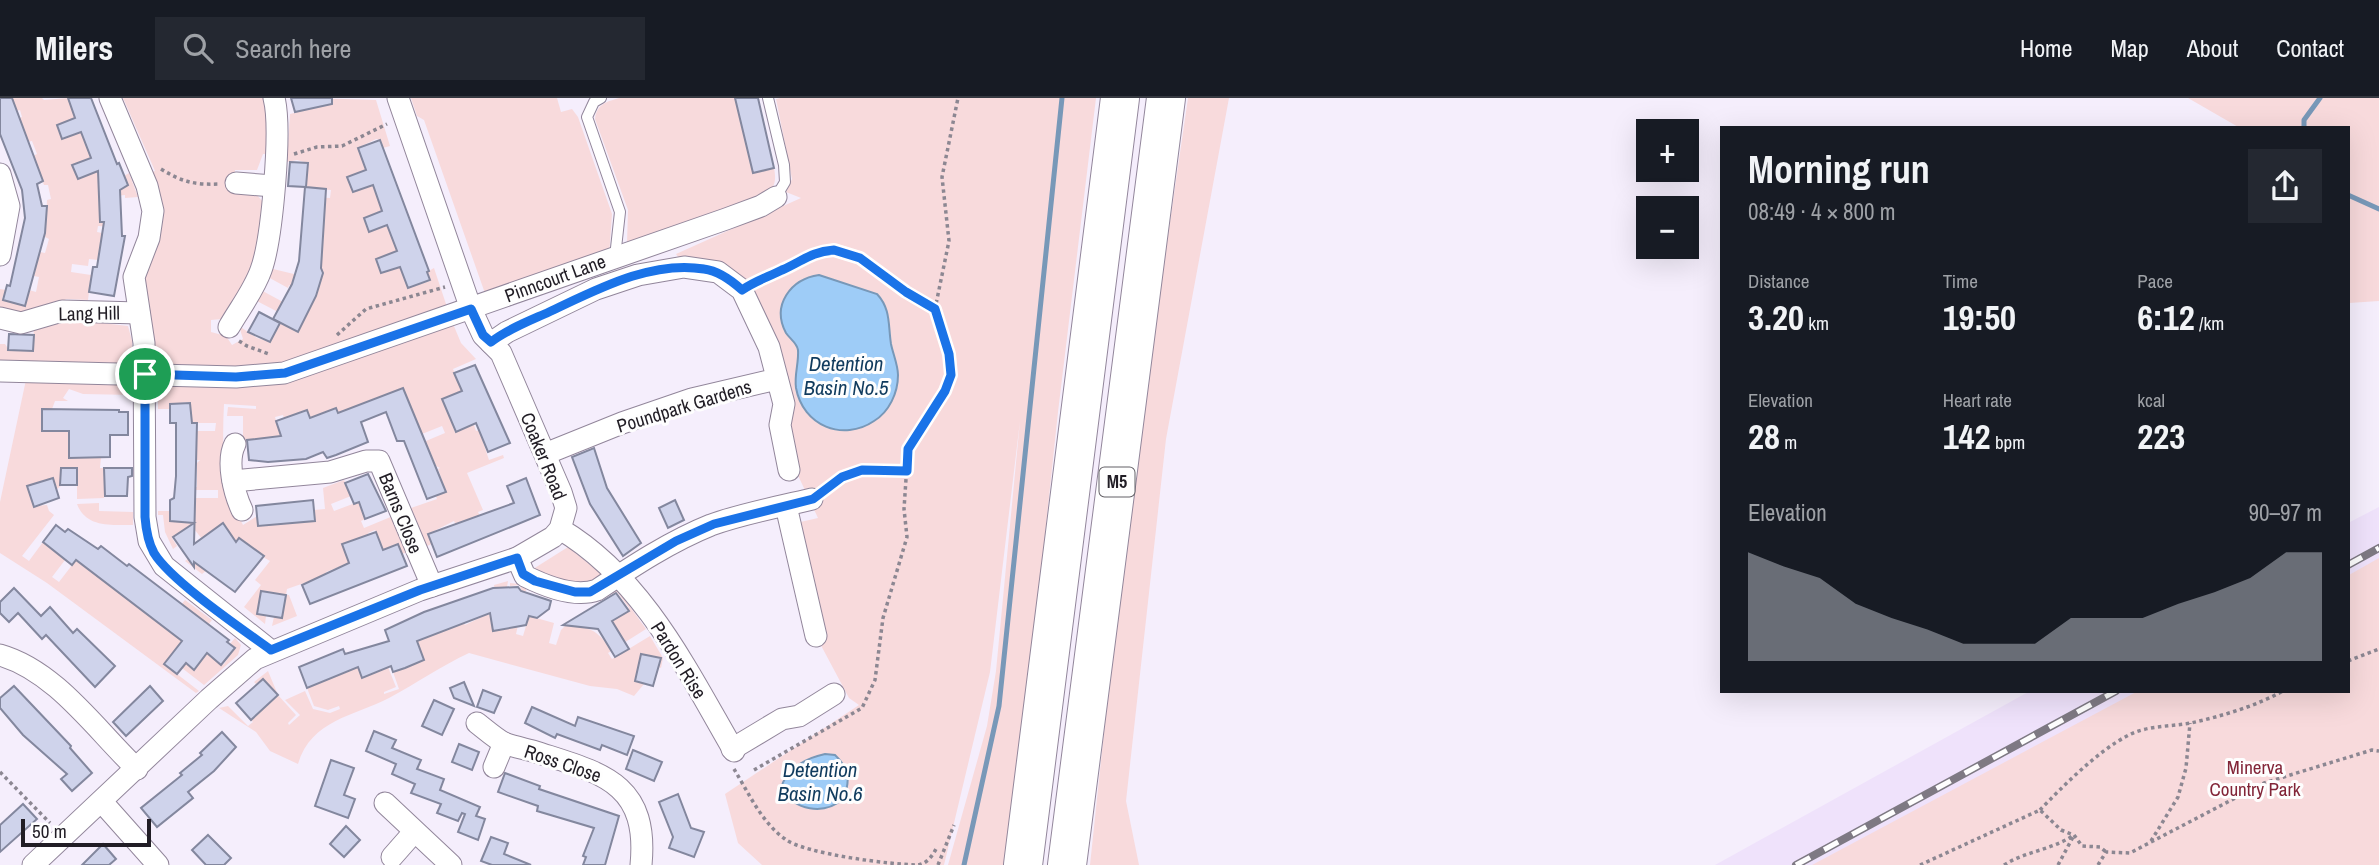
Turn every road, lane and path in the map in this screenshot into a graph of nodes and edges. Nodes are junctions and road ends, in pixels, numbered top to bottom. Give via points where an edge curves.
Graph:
1 (110, 98) edge
2 (274, 98) edge
3 (398, 98) edge
4 (601, 98) edge
5 (768, 98) edge
6 (958, 98) edge
7 (1120, 98) edge
8 (1166, 98) edge
9 (387, 124) dead end
10 (287, 157) dead end
11 (157, 166) dead end
12 (0, 174) edge
13 (236, 183) joint
14 (273, 186) junction
15 (4, 197) edge
16 (776, 197) joint
17 (0, 255) edge
18 (615, 257) junction
19 (444, 287) dead end
20 (742, 290) junction
21 (471, 309) junction
22 (935, 309) junction
23 (139, 313) junction
24 (0, 318) edge
25 (226, 331) joint
26 (335, 337) dead end
27 (491, 342) junction
28 (278, 357) dead end
29 (0, 371) edge
30 (145, 374) junction
31 (777, 379) junction
32 (235, 444) dead end
33 (545, 454) junction
34 (789, 470) dead end
35 (907, 471) junction
36 (233, 481) junction
37 (813, 499) joint
38 (786, 506) junction
39 (242, 510) dead end
40 (561, 529) junction
41 (517, 558) junction
42 (621, 575) junction
43 (432, 586) junction
44 (816, 636) dead end
45 (2379, 649) edge
46 (271, 650) junction
47 (0, 655) edge
48 (2350, 660) edge
49 (2279, 693) edge
50 (834, 694) dead end
51 (477, 723) dead end
52 (2190, 723) junction
53 (504, 743) junction
54 (2379, 751) edge
55 (494, 767) dead end
56 (137, 769) junction
57 (754, 770) dead end
58 (0, 772) edge
59 (739, 778) dead end
60 (102, 802) junction
61 (385, 803) dead end
62 (2040, 810) junction
63 (954, 825) dead end
64 (414, 832) junction
65 (2074, 835) junction
66 (64, 837) junction
67 (2150, 843) junction
68 (937, 847) dead end
69 (2106, 852) junction
70 (392, 857) dead end
71 (33, 865) edge
72 (158, 865) edge
73 (451, 865) edge
74 (641, 865) edge
75 (938, 865) edge
76 (1023, 865) edge
77 (1068, 865) edge
78 (1920, 865) edge
79 (2004, 865) edge
80 (2058, 865) edge
81 (2098, 865) edge

1 - 23 street via 152,203 152,225 134,273
2 - 14 street via 278,119
3 - 21 street, Coaker Road
4 - 18 lane via 587,117 620,212
5 - 16 lane via 784,165 785,182
6 - 22 path via 942,177 949,240
7 - 76 highway, M5
8 - 77 highway, M5
9 - 10 path via 342,146 317,147
11 - 13 path via 196,185
12 - 15 street
13 - 14 street
14 - 25 street via 262,268
15 - 17 street via 9,218
16 - 18 street, Pinncourt Lane
18 - 21 street, Pinncourt Lane
19 - 26 path via 366,309
20 - 22 path via 817,251 834,250 860,258
20 - 27 street via 712,270 671,268 596,289
20 - 31 street via 769,346
21 - 27 street, Coaker Road
21 - 30 street, Pinncourt Lane via 285,373 236,377
22 - 35 path via 951,375 908,449
23 - 24 street, Lang Hill via 62,311 22,323
23 - 30 street
25 - 28 path via 247,346
27 - 33 street, Coaker Road via 501,353
29 - 30 street, Pinncourt Lane
30 - 46 street via 139,400 141,535 165,567
31 - 33 street, Poundpark Gardens via 692,399
31 - 34 street, Poundpark Gardens via 784,404 781,435
32 - 36 street
33 - 40 street, Coaker Road via 564,501
35 - 37 path via 862,470 842,477
35 - 57 path via 907,537 883,618 870,694 862,708
36 - 39 street
36 - 43 street, Barns Close via 379,461
37 - 38 street
38 - 42 street via 699,531
38 - 44 street
40 - 41 street, Coaker Road
40 - 42 street, Pardon Rise
41 - 42 street via 526,576 575,592 592,592
41 - 43 street, Coaker Road
42 - 50 street, Pardon Rise via 646,607 733,750
43 - 46 street, Coaker Road
45 - 48 path
46 - 56 street, Coaker Road via 248,664
47 - 56 street via 44,678
49 - 52 path
51 - 53 street, Ross Close
52 - 62 path via 2126,736 2069,780
52 - 67 path via 2178,797
53 - 55 street, Ross Close
53 - 74 street, Ross Close via 593,769 614,783 635,809 642,838
54 - 67 path via 2264,783
56 - 60 street, Coaker Road
58 - 66 path
59 - 68 path via 785,840 838,858 919,865 932,858
60 - 66 street, Coaker Road
60 - 72 street
61 - 64 street
62 - 65 path via 2061,830
62 - 78 path
63 - 75 path
64 - 70 street
64 - 73 street
65 - 69 path via 2082,846
65 - 79 path
65 - 80 path
66 - 71 street, Coaker Road
67 - 69 path via 2130,853
69 - 81 path

